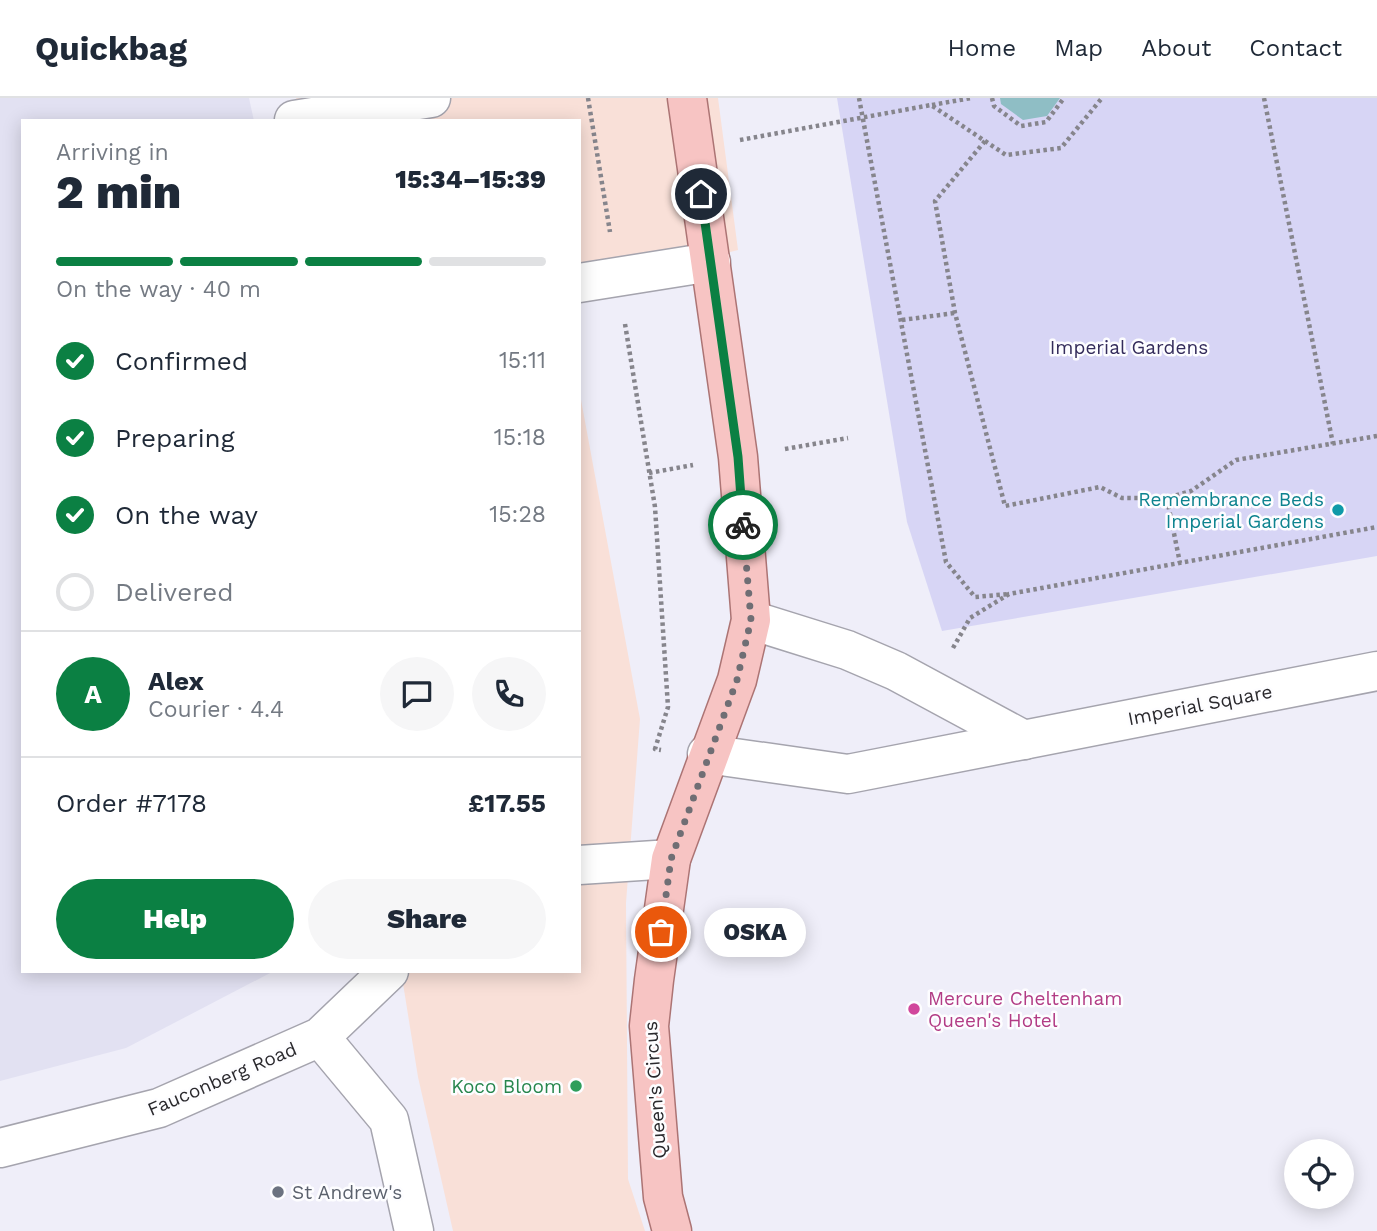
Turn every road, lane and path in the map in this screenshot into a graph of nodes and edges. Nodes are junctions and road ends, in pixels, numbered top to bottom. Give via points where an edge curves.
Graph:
1 (290, 98) edge
2 (431, 98) edge
3 (588, 98) edge
4 (687, 98) edge
5 (859, 98) edge
6 (936, 98) edge
7 (971, 98) edge
8 (992, 98) edge
9 (1064, 98) edge
10 (1102, 98) edge
11 (1264, 98) edge
12 (931, 105) junction
13 (863, 118) junction
14 (295, 119) edge
15 (301, 119) edge
16 (985, 141) junction
17 (694, 148) junction
18 (711, 262) junction
19 (617, 277) junction
20 (581, 284) edge
21 (955, 313) junction
22 (902, 320) junction
23 (1377, 436) edge
24 (1333, 444) junction
25 (1167, 498) junction
26 (1377, 527) edge
27 (1180, 563) junction
28 (1009, 594) junction
29 (751, 620) junction
30 (1377, 671) edge
31 (934, 692) junction
32 (1024, 740) junction
33 (707, 754) junction
34 (671, 859) junction
35 (581, 865) edge
36 (387, 973) edge
37 (320, 1037) junction
38 (0, 1148) edge
39 (667, 1214) edge
40 (414, 1231) edge

1 - 14 street
2 - 15 street
3 - 19 path
4 - 17 main road, Queen's Circus
5 - 13 path
6 - 12 path
7 - 12 path
8 - 9 path via 994,106 1021,126 1046,122
10 - 16 path via 1061,148 1006,156
11 - 24 path
12 - 13 path
12 - 16 path
13 - 17 path
13 - 22 path
16 - 21 path via 935,201
17 - 18 main road, Queen's Circus
18 - 19 street
18 - 29 main road, Queen's Circus via 738,457
19 - 20 street
19 - 33 path via 655,507 668,707 656,749
21 - 22 path
21 - 25 path via 1005,506 1100,487 1122,498
22 - 28 path via 946,562 975,597
23 - 24 path
24 - 25 path via 1237,460 1191,491
25 - 27 path
26 - 27 path
27 - 28 path
28 - 31 path via 970,618
29 - 31 street via 847,650
29 - 33 main road, Queen's Circus via 737,680
30 - 32 street, Imperial Square
31 - 32 street
32 - 33 street, Imperial Square via 848,774
33 - 34 main road, Queen's Circus
34 - 35 street
34 - 39 main road, Queen's Circus via 649,1026
36 - 37 street
37 - 38 street, Fauconberg Road via 159,1108
37 - 40 street via 389,1120

